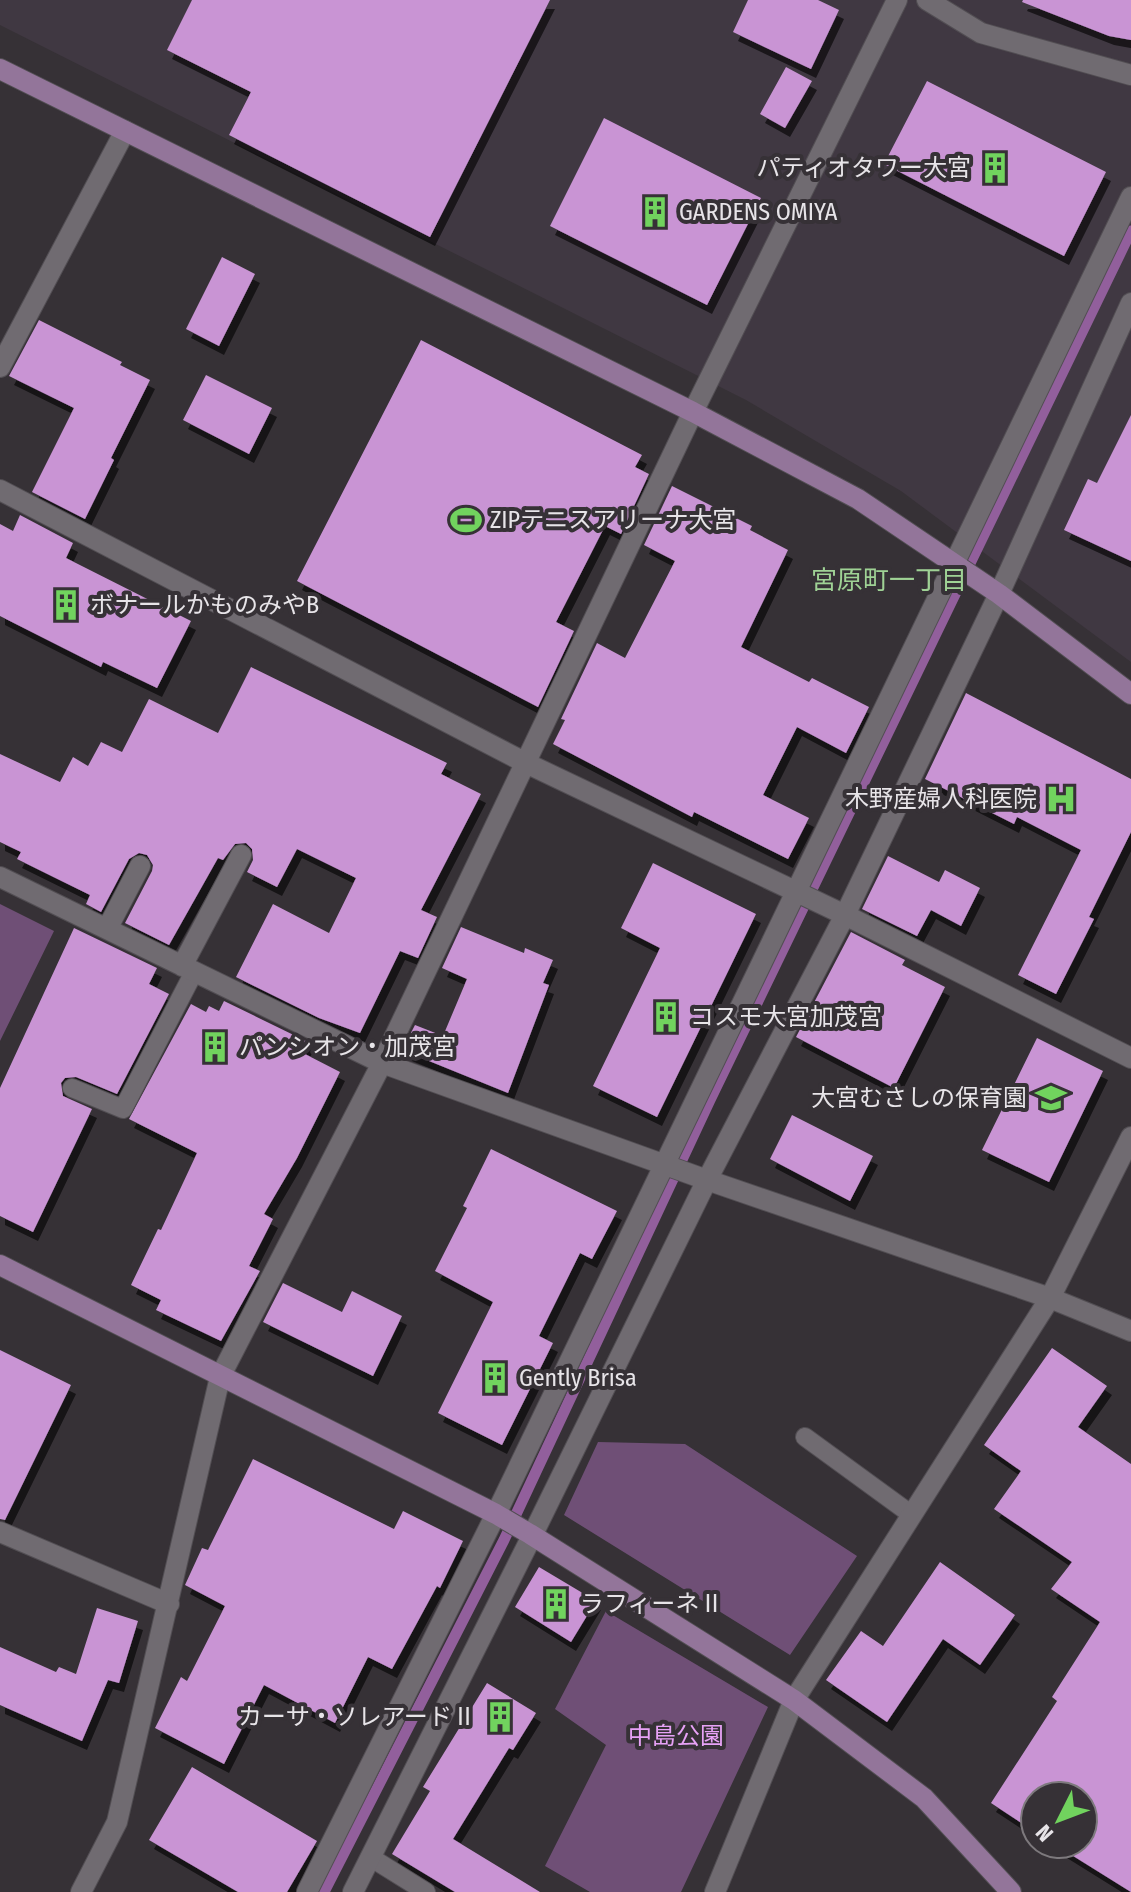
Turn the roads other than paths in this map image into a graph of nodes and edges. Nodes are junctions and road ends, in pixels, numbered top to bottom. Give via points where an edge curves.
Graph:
1 (897, 0) edge
2 (927, 0) edge
3 (0, 69) edge
4 (1131, 75) edge
5 (125, 131) junction
6 (1131, 197) edge
7 (1131, 303) edge
8 (0, 367) edge
9 (693, 412) junction
10 (0, 490) edge
11 (955, 565) junction
12 (992, 590) junction
13 (1131, 694) edge
14 (526, 763) junction
15 (241, 855) dead end
16 (140, 866) dead end
17 (0, 877) edge
18 (797, 892) junction
19 (838, 912) junction
20 (107, 929) junction
21 (188, 969) junction
22 (1131, 1058) edge
23 (382, 1063) junction
24 (72, 1088) dead end
25 (1131, 1137) edge
26 (665, 1165) junction
27 (704, 1179) junction
28 (0, 1265) edge
29 (1050, 1298) junction
30 (1131, 1331) edge
31 (220, 1377) junction
32 (805, 1437) dead end
33 (498, 1515) junction
34 (912, 1515) junction
35 (0, 1532) edge
36 (531, 1535) junction
37 (169, 1604) junction
38 (794, 1700) junction
39 (370, 1857) junction
40 (81, 1892) edge
41 (307, 1892) edge
42 (353, 1892) edge
43 (426, 1892) edge
44 (715, 1892) edge
45 (1011, 1892) edge

1 - 9 street
2 - 4 street via 981,33
3 - 5 street
5 - 8 street
5 - 9 street
6 - 11 street
7 - 12 street
9 - 11 street via 858,499
9 - 14 street
10 - 14 street
11 - 12 street
11 - 18 street
12 - 13 street
12 - 19 street
14 - 18 street
14 - 23 street
15 - 21 street
16 - 20 street
17 - 20 street
18 - 19 street
18 - 26 street
19 - 22 street
19 - 27 street
20 - 21 street
21 - 23 street
21 - 24 lane via 123,1109
23 - 26 street
23 - 31 street
25 - 29 street
26 - 27 street
26 - 33 street
27 - 29 street
27 - 36 street
28 - 31 street
29 - 30 street
29 - 34 street
31 - 33 street
31 - 37 street
32 - 34 lane
33 - 36 street
33 - 41 street
34 - 38 street
35 - 37 street
36 - 38 street
36 - 39 street
37 - 40 street via 117,1822
38 - 44 street
38 - 45 street via 924,1798
39 - 42 street
39 - 43 lane

